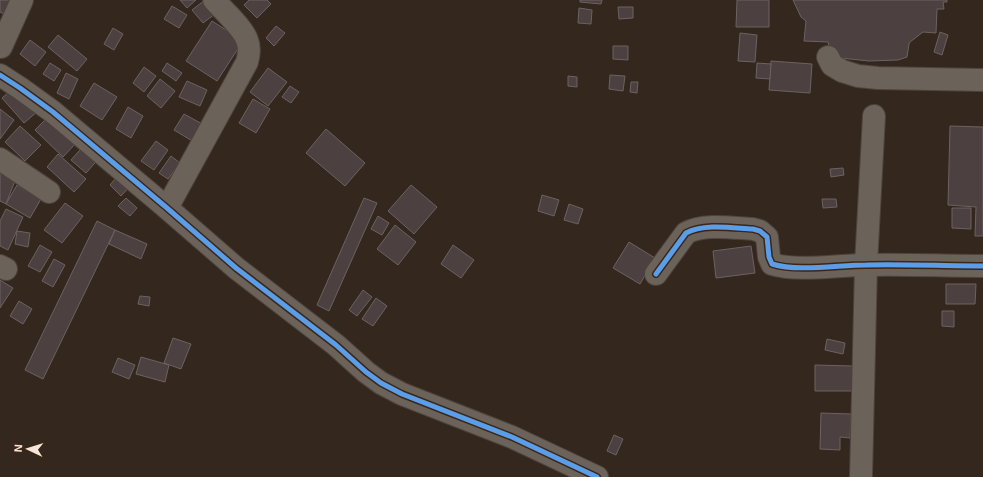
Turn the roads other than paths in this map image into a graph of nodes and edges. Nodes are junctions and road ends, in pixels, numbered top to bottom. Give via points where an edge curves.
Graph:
1 (22, 0) edge
2 (214, 0) edge
3 (0, 48) edge
4 (828, 58) dead end
5 (0, 75) edge
6 (983, 80) edge
7 (874, 116) dead end
8 (0, 159) edge
9 (49, 192) dead end
10 (167, 208) junction
11 (866, 264) junction
12 (983, 266) edge
13 (656, 274) dead end
14 (596, 477) edge
15 (861, 477) edge

1 - 3 street
2 - 10 street via 247,39 248,62
4 - 6 street via 832,65 842,71 858,76
5 - 10 street via 53,112
7 - 11 street
8 - 9 street
10 - 14 street via 236,268 381,383 402,394 512,437
11 - 12 street
11 - 13 street via 800,267 775,265 770,261 767,237 760,231 702,227 686,233
11 - 15 street

